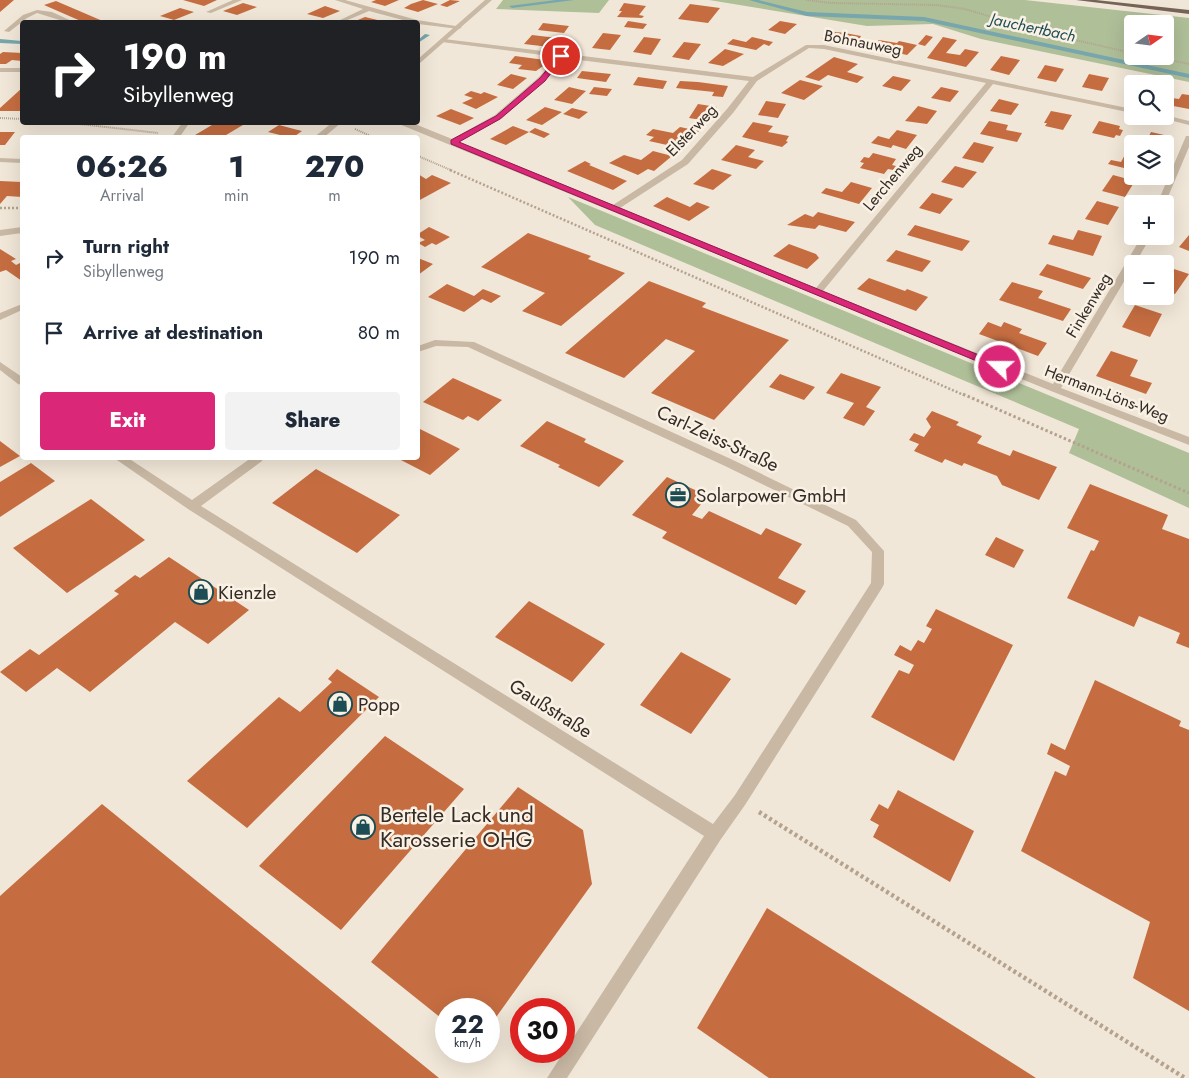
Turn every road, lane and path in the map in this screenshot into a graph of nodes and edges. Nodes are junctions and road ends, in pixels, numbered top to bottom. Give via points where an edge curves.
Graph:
1 (239, 0) edge
2 (338, 0) edge
3 (488, 0) edge
4 (806, 0) edge
5 (1079, 0) edge
6 (368, 9) junction
7 (210, 12) dead end
8 (1189, 12) edge
9 (66, 20) edge
10 (343, 20) edge
11 (409, 20) edge
12 (420, 22) edge
13 (459, 27) junction
14 (20, 30) edge
15 (3, 31) edge
16 (444, 41) junction
17 (1124, 50) edge
18 (561, 56) junction
19 (420, 60) edge
20 (1174, 61) edge
21 (1189, 64) edge
22 (0, 70) edge
23 (20, 70) edge
24 (754, 79) junction
25 (991, 82) junction
26 (1124, 109) edge
27 (0, 118) edge
28 (20, 119) edge
29 (1174, 120) edge
30 (1189, 123) edge
31 (85, 125) edge
32 (335, 125) edge
33 (410, 125) edge
34 (360, 131) dead end
35 (161, 135) edge
36 (321, 135) edge
37 (362, 135) edge
38 (1189, 138) edge
39 (453, 142) junction
40 (420, 157) edge
41 (0, 160) edge
42 (20, 161) edge
43 (1166, 195) edge
44 (0, 208) edge
45 (19, 208) dead end
46 (614, 208) junction
47 (20, 230) edge
48 (0, 233) edge
49 (1142, 245) edge
50 (817, 292) junction
51 (20, 308) edge
52 (0, 317) edge
53 (420, 348) edge
54 (0, 365) edge
55 (20, 380) edge
56 (1055, 389) junction
57 (1189, 442) edge
58 (123, 460) edge
59 (255, 460) edge
60 (1189, 493) edge
61 (192, 506) junction
62 (740, 800) junction
63 (715, 834) junction
64 (556, 1078) edge
65 (1184, 1078) edge

1 - 7 street
2 - 6 street
3 - 13 street
4 - 17 path via 965,9 1049,34
5 - 8 main road
6 - 10 street
6 - 11 street
9 - 15 street via 42,11 29,12
12 - 13 street
13 - 16 street
14 - 15 street
16 - 18 street
16 - 19 street
18 - 24 street
18 - 39 street via 542,79 498,117
20 - 21 path
22 - 23 street
24 - 25 street, Bohnauweg via 808,46 824,46
24 - 46 street, Elsterweg via 685,162
25 - 26 street, Bohnauweg
25 - 50 street, Lerchenweg
27 - 28 path
29 - 30 street
31 - 35 path
32 - 36 street
33 - 39 street, Hermann-Löns-Weg
34 - 37 path
38 - 43 street
39 - 46 street, Hermann-Löns-Weg
40 - 60 path
41 - 42 street
44 - 45 path
46 - 50 street, Hermann-Löns-Weg
47 - 48 street
49 - 56 street, Finkenweg
50 - 56 street, Hermann-Löns-Weg
51 - 52 street
53 - 62 street, Carl-Zeiss-Straße via 435,343 470,344 852,523 878,551 877,584
54 - 55 street
56 - 57 street, Hermann-Löns-Weg
58 - 61 street, Gaußstraße
59 - 61 street
61 - 63 street, Gaußstraße
62 - 63 street, Carl-Zeiss-Straße
62 - 65 path
63 - 64 street

